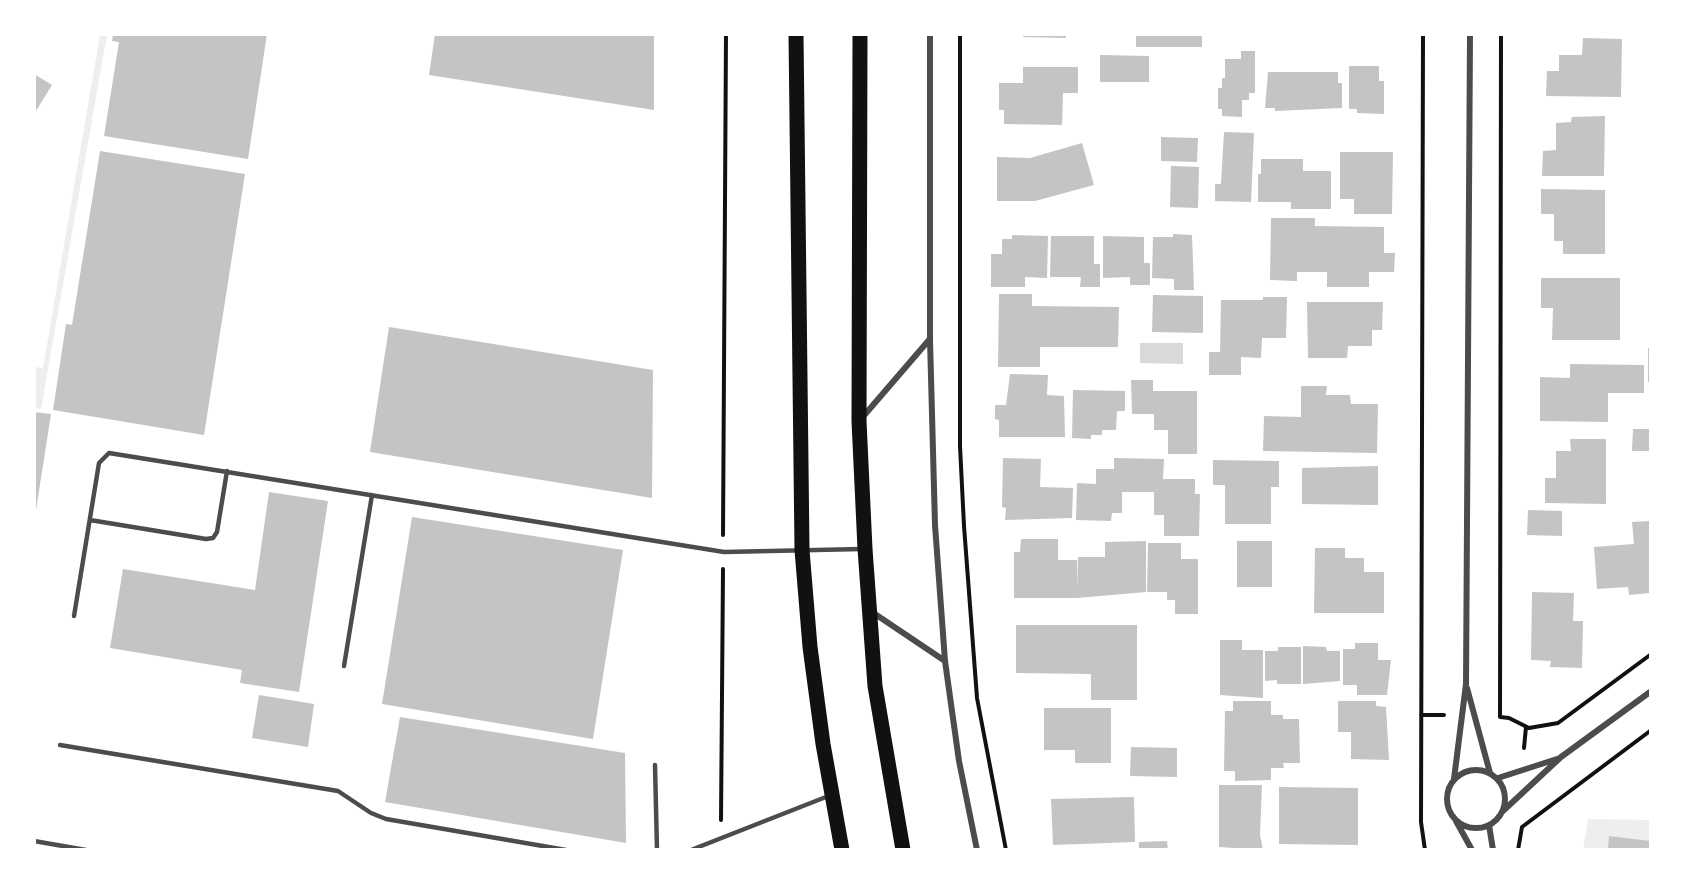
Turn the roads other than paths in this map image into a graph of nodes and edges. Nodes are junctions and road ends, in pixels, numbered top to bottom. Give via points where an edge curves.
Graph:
1 (796, 34) edge
2 (861, 34) edge
3 (930, 34) edge
4 (1470, 34) edge
5 (930, 340) junction
6 (859, 421) junction
7 (226, 471) junction
8 (372, 495) junction
9 (90, 520) junction
10 (865, 549) junction
11 (802, 550) junction
12 (869, 610) junction
13 (74, 616) dead end
14 (945, 661) junction
15 (344, 666) dead end
16 (1466, 684) junction
17 (1650, 692) edge
18 (60, 745) dead end
19 (1562, 757) junction
20 (656, 765) dead end
21 (1490, 773) junction
22 (1498, 778) junction
23 (1455, 779) junction
24 (832, 795) junction
25 (1503, 811) junction
26 (1455, 819) junction
27 (1489, 825) junction
28 (34, 841) edge
29 (86, 849) edge
30 (566, 849) edge
31 (657, 849) edge
32 (691, 849) edge
33 (842, 849) edge
34 (903, 849) edge
35 (977, 849) edge
36 (1472, 849) edge
37 (1493, 849) edge

1 - 11 main road
2 - 6 main road
3 - 5 street
4 - 16 street
5 - 6 street
5 - 14 street via 935,525
6 - 10 main road
7 - 8 lane
7 - 9 lane via 109,453 99,464
7 - 9 lane via 213,538
8 - 11 lane via 724,552
8 - 15 lane
9 - 13 lane
10 - 11 lane
10 - 12 main road
11 - 24 main road via 810,647
12 - 14 street
12 - 34 main road via 875,686
14 - 35 street
16 - 21 street
16 - 23 street
17 - 19 street
18 - 30 lane via 338,791 386,819
19 - 22 street
19 - 25 street
20 - 31 lane
21 - 22 street
21 - 23 street via 1471,770
22 - 25 street via 1505,794
23 - 26 street via 1447,804
24 - 32 lane
24 - 33 main road
25 - 27 street
26 - 27 street via 1471,828
26 - 36 street
27 - 37 street
28 - 29 lane

